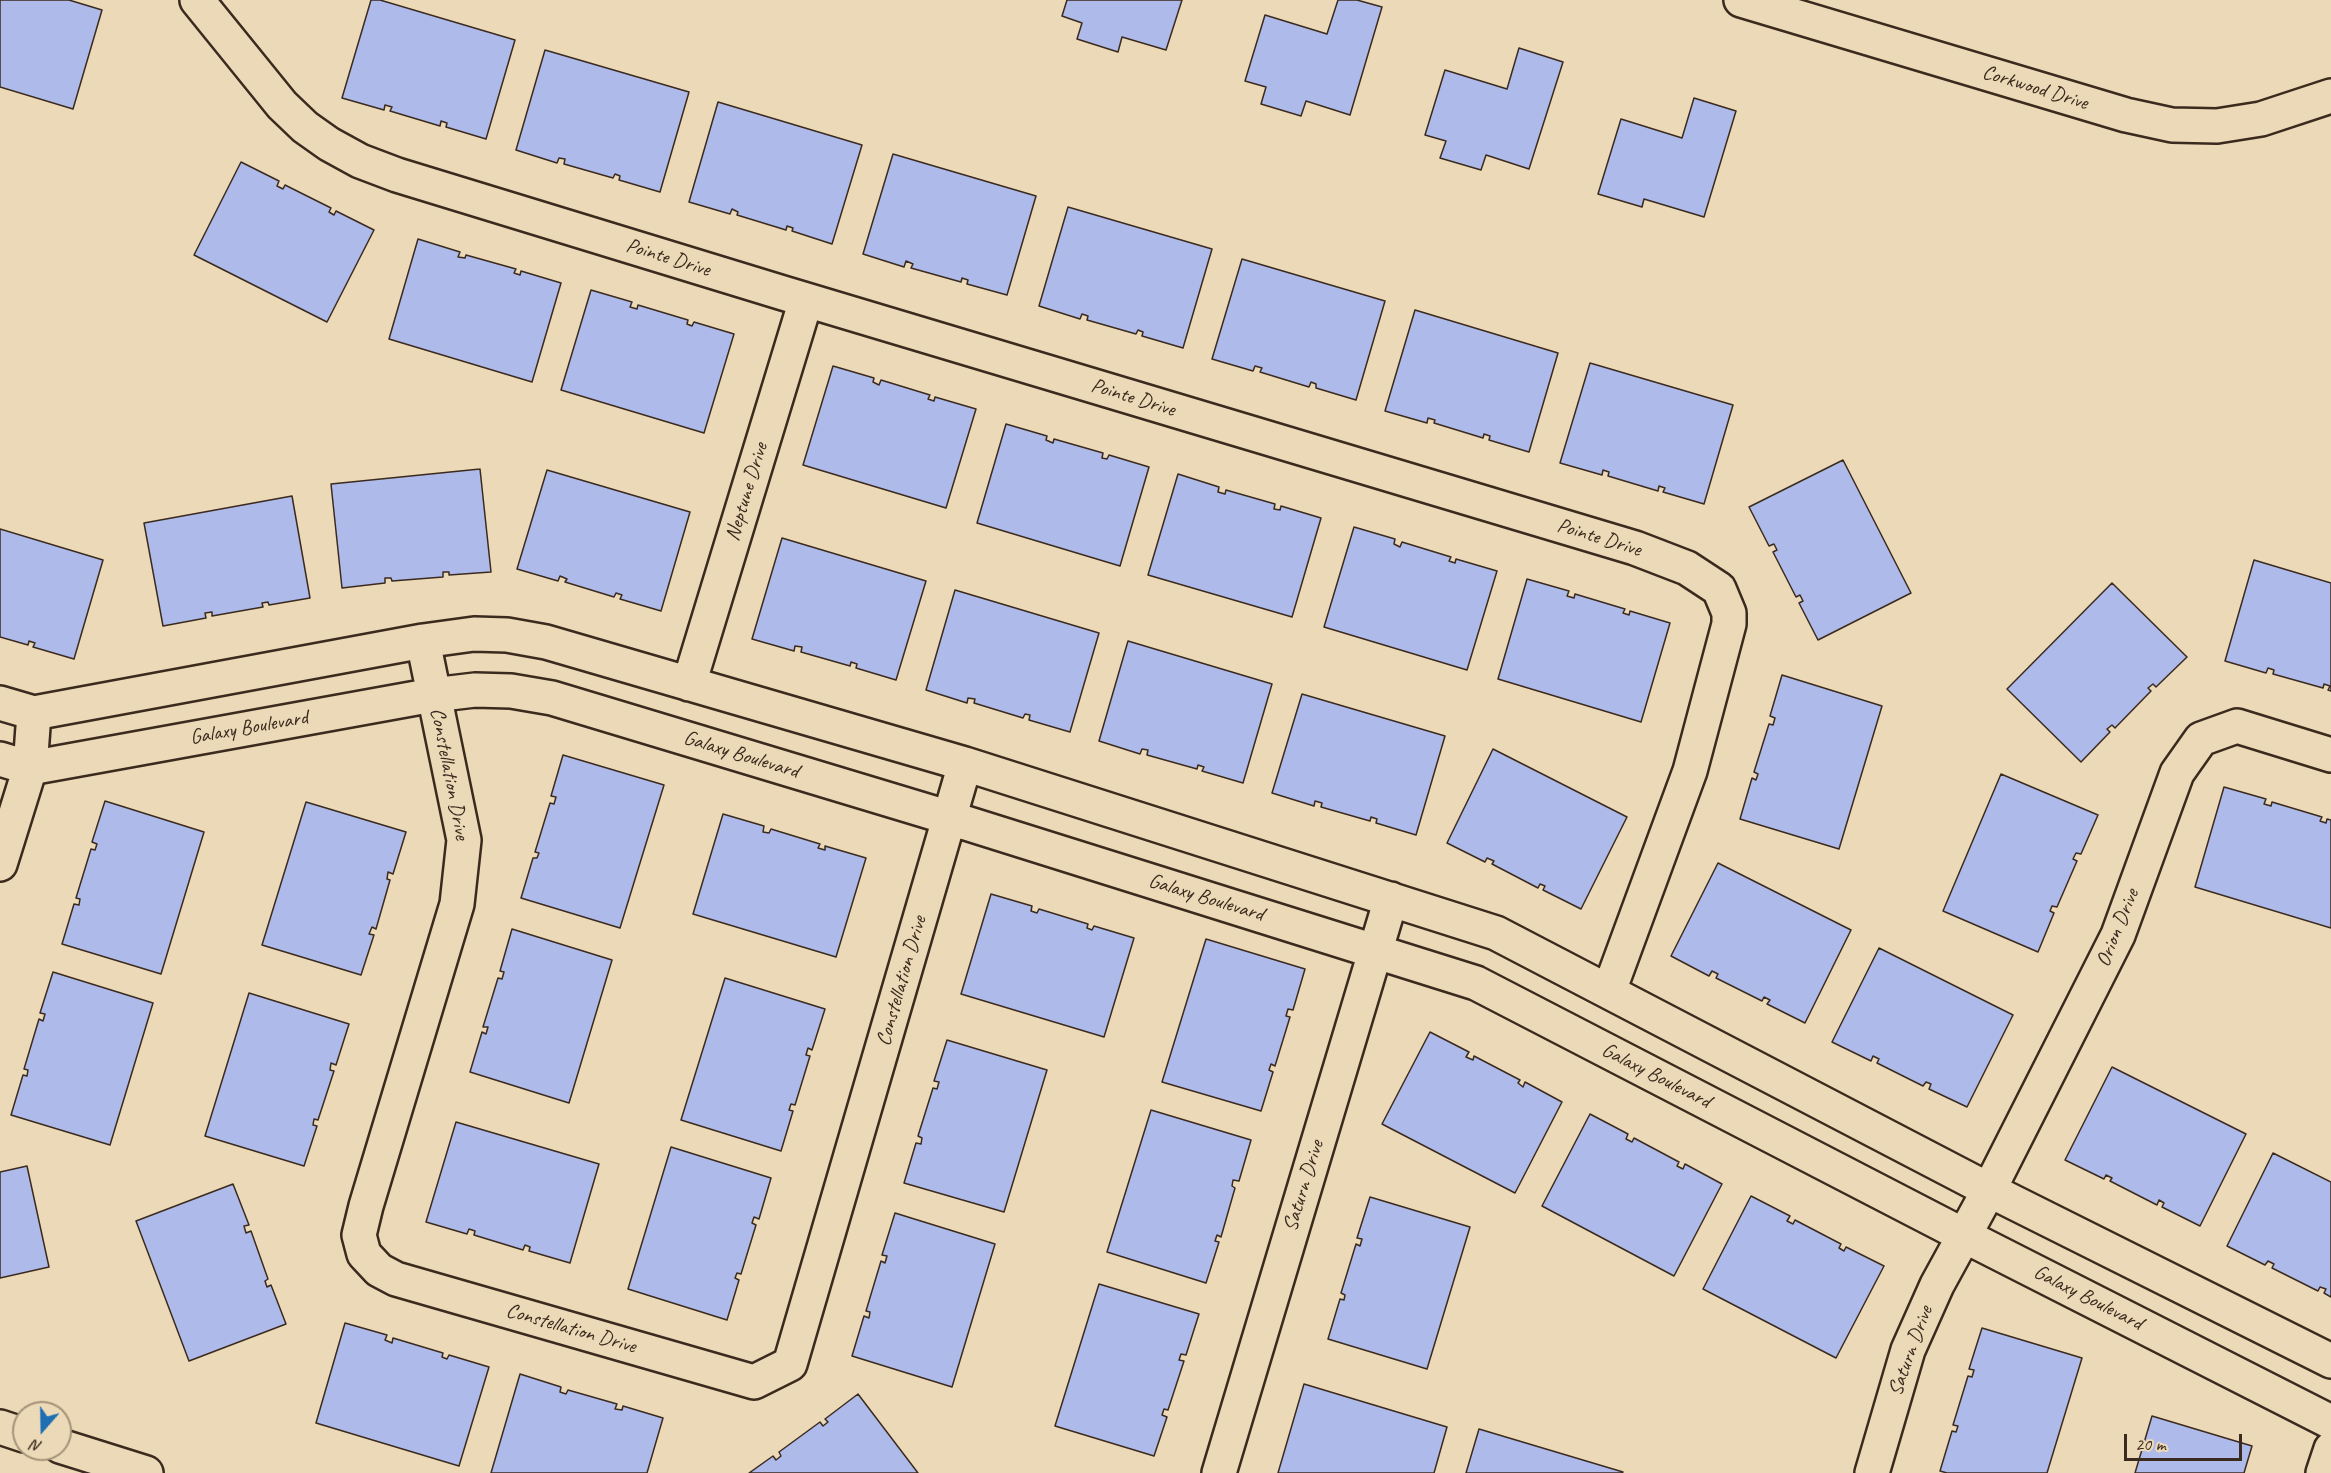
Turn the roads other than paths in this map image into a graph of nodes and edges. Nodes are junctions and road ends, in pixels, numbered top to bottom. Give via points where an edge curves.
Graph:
1 (197, 0) edge
2 (1742, 0) edge
3 (2331, 96) edge
4 (806, 300) junction
5 (423, 641) junction
6 (689, 684) junction
7 (433, 695) junction
8 (0, 703) edge
9 (34, 713) junction
10 (2331, 755) edge
11 (15, 763) edge
12 (965, 764) junction
13 (950, 818) junction
14 (0, 864) edge
15 (1391, 899) junction
16 (1374, 950) junction
17 (1609, 991) junction
18 (1989, 1190) junction
19 (1963, 1235) junction
20 (2331, 1361) edge
21 (2331, 1422) edge
22 (2331, 1449) edge
23 (72, 1450) edge
24 (146, 1473) edge
25 (1219, 1473) edge
26 (1872, 1473) edge
27 (2323, 1473) edge

1 - 4 street, Pointe Drive via 282,105 313,133 360,161
2 - 3 street, Corkwood Drive via 2126,115 2172,125 2217,126 2261,119
4 - 6 street, Neptune Drive
4 - 17 street, Pointe Drive via 1635,549 1687,568 1719,589 1729,613 1729,624 1690,771
5 - 6 street via 474,634 507,635 546,642
5 - 7 street, Constellation Drive
5 - 9 street
6 - 12 street
7 - 11 street, Galaxy Boulevard
7 - 13 street, Galaxy Boulevard via 476,690 552,698
7 - 13 street, Constellation Drive via 464,840 458,904 366,1206 359,1235 364,1254 396,1280 754,1382 790,1364
8 - 9 street
9 - 11 street
10 - 18 street, Orion Drive via 2237,726 2201,739 2176,773 2118,935
11 - 14 street
12 - 13 street, Constellation Drive
12 - 15 street
13 - 16 street, Galaxy Boulevard
15 - 16 street, Saturn Drive
15 - 17 street via 1496,933
16 - 19 street, Galaxy Boulevard via 1476,983
16 - 25 street, Saturn Drive
17 - 18 street
18 - 19 street, Orion Drive
18 - 20 street
19 - 21 street, Galaxy Boulevard
19 - 26 street, Saturn Drive via 1908,1350
22 - 27 street
23 - 24 street

